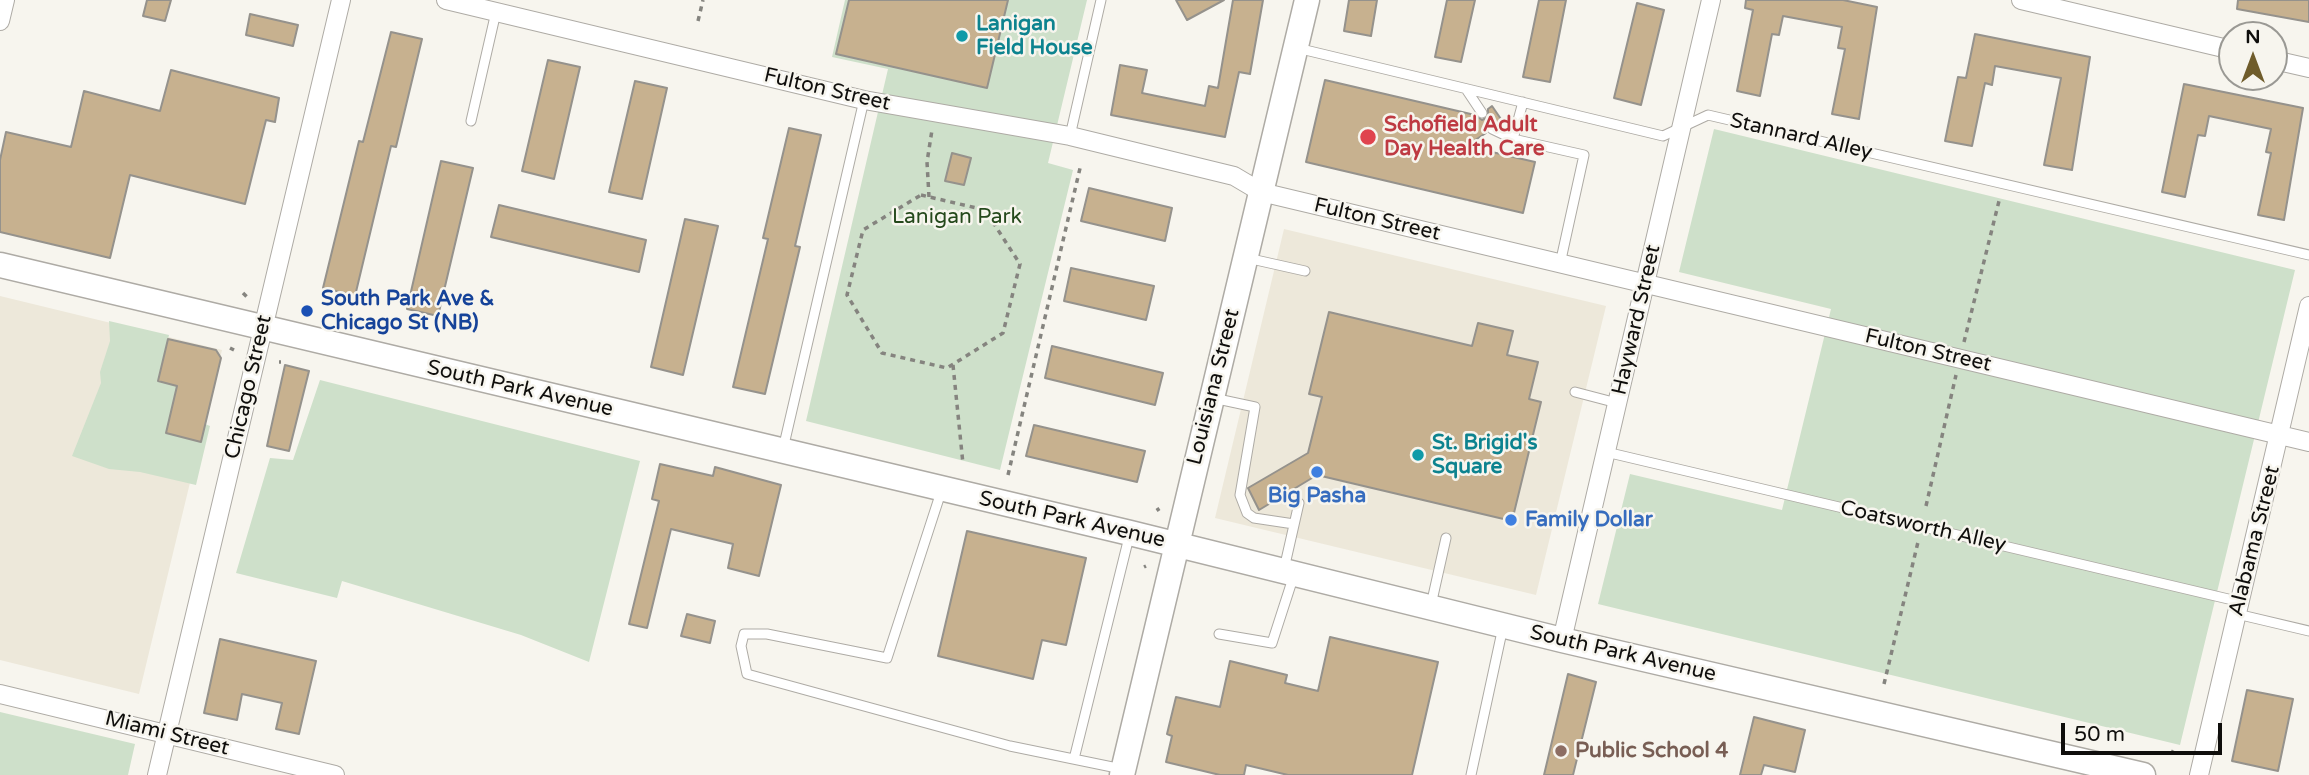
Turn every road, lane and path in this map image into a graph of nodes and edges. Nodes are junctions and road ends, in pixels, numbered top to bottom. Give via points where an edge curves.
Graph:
1 (5, 0) edge
2 (341, 0) edge
3 (446, 0) edge
4 (703, 0) edge
5 (1101, 0) edge
6 (1307, 0) edge
7 (1711, 0) edge
8 (2021, 0) edge
9 (496, 12) junction
10 (0, 21) edge
11 (698, 21) dead end
12 (2218, 47) edge
13 (1296, 48) junction
14 (2288, 63) edge
15 (2309, 68) edge
16 (1466, 89) junction
17 (864, 100) junction
18 (1523, 102) junction
19 (1482, 113) dead end
20 (471, 121) dead end
21 (1684, 124) junction
22 (1492, 129) dead end
23 (1070, 136) junction
24 (1513, 139) junction
25 (928, 146) dead end
26 (1081, 164) dead end
27 (1261, 192) junction
28 (2000, 196) dead end
29 (929, 197) junction
30 (2309, 255) edge
31 (1245, 257) junction
32 (1560, 264) junction
33 (0, 265) edge
34 (1305, 271) dead end
35 (1646, 284) junction
36 (243, 293) dead end
37 (247, 297) dead end
38 (2309, 306) edge
39 (263, 328) junction
40 (1961, 355) dead end
41 (953, 365) junction
42 (1958, 369) dead end
43 (1575, 392) dead end
44 (1212, 397) junction
45 (1617, 403) junction
46 (2281, 435) junction
47 (2309, 442) edge
48 (783, 452) junction
49 (1606, 452) junction
50 (963, 464) dead end
51 (1008, 475) dead end
52 (942, 489) junction
53 (1299, 503) dead end
54 (1926, 506) dead end
55 (1294, 524) junction
56 (1130, 533) junction
57 (1446, 538) dead end
58 (1917, 542) dead end
59 (1176, 545) junction
60 (1289, 572) junction
61 (1430, 606) junction
62 (2239, 608) junction
63 (1503, 625) junction
64 (2309, 631) edge
65 (1219, 634) dead end
66 (1562, 640) junction
67 (1884, 684) dead end
68 (0, 694) edge
69 (167, 734) junction
70 (2171, 751) dead end
71 (2178, 755) dead end
72 (1074, 759) junction
73 (1123, 772) edge
74 (157, 775) edge
75 (335, 775) edge
76 (1471, 775) edge
77 (2143, 775) edge
78 (2199, 775) edge

1 - 10 street
2 - 39 street, Chicago Street
3 - 9 street, Fulton Street
4 - 11 path
5 - 23 lane
6 - 13 street, Louisiana Street
7 - 21 street, Hayward Street
8 - 12 street
9 - 17 street, Fulton Street
9 - 20 lane
13 - 16 lane, Stannard Alley
13 - 27 street, Louisiana Street
14 - 15 street
16 - 18 lane, Stannard Alley
16 - 19 lane
17 - 23 street, Fulton Street
17 - 48 lane
18 - 21 lane, Stannard Alley via 1663,136
18 - 24 lane
21 - 30 lane, Stannard Alley via 1708,115
21 - 35 street, Hayward Street
22 - 24 lane
23 - 27 street, Fulton Street via 1234,176
24 - 32 lane via 1584,155
25 - 29 path
26 - 51 path
27 - 31 street, Louisiana Street
27 - 32 street, Fulton Street
28 - 40 path
29 - 41 path via 985,211 1020,264 1003,332
29 - 41 path via 921,195 863,230 847,295 882,353 947,368
31 - 34 lane
31 - 44 street, Louisiana Street
32 - 35 street, Fulton Street
33 - 39 street, South Park Avenue
35 - 45 street, Hayward Street
35 - 46 street, Fulton Street
36 - 37 path
38 - 46 street, Alabama Street
39 - 48 street, South Park Avenue
39 - 69 street, Chicago Street
41 - 50 path
42 - 54 path
43 - 45 lane
44 - 55 lane via 1255,407 1240,495 1247,513
44 - 59 street, Louisiana Street
45 - 49 street, Hayward Street
46 - 47 street, Fulton Street
46 - 62 street, Alabama Street
48 - 52 street, South Park Avenue
49 - 62 lane, Coatsworth Alley
49 - 66 street, Hayward Street
52 - 56 street, South Park Avenue
52 - 72 lane via 887,658 766,634 744,634 741,646 747,674 1010,746
53 - 55 lane
55 - 60 lane
56 - 59 street, South Park Avenue
56 - 72 lane
57 - 61 lane
58 - 67 path
59 - 60 street, South Park Avenue
59 - 73 street, Louisiana Street
60 - 61 street, South Park Avenue
60 - 65 lane via 1272,643
61 - 63 street, South Park Avenue
62 - 64 lane, Coatsworth Alley
62 - 78 street, Alabama Street
63 - 66 street, South Park Avenue
63 - 76 lane
66 - 77 street, South Park Avenue
68 - 69 street, Miami Street
69 - 74 street, Chicago Street
69 - 75 street, Miami Street
70 - 71 path
72 - 73 lane

